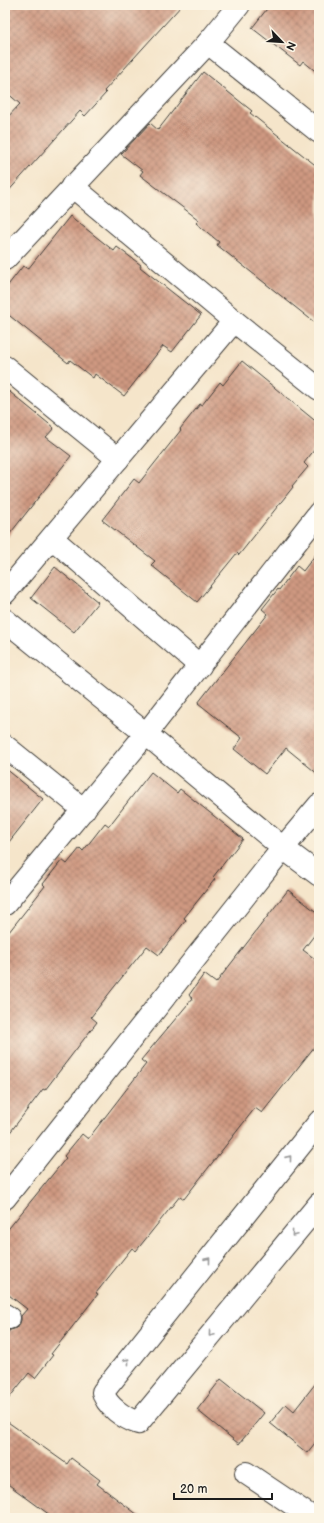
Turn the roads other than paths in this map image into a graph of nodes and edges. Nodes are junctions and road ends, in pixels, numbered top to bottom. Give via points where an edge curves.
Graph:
1 (239, 5) edge
2 (208, 43) junction
3 (319, 132) edge
4 (72, 186) junction
5 (5, 258) edge
6 (234, 321) junction
7 (5, 367) edge
8 (319, 389) edge
9 (118, 458) junction
10 (319, 513) edge
11 (52, 538) junction
12 (5, 593) edge
13 (5, 620) edge
14 (200, 666) junction
15 (146, 734) junction
16 (5, 746) edge
17 (319, 805) edge
18 (84, 810) junction
19 (283, 848) junction
20 (319, 875) edge
21 (5, 904) edge
22 (319, 1122) edge
23 (5, 1198) edge
24 (319, 1204) edge
25 (246, 1473) dead end
26 (319, 1512) edge
27 (314, 1518) edge

1 - 2 street
2 - 3 street
2 - 4 street
4 - 5 street
4 - 6 street
6 - 8 street
6 - 9 street
7 - 9 street
9 - 11 street
10 - 14 street
11 - 12 street
11 - 14 street
13 - 15 street
14 - 15 street
15 - 18 street
15 - 19 street
16 - 18 street
17 - 19 street
18 - 21 street
19 - 20 street
19 - 23 street
24 -> 22 street via 138,1422 129,1420 112,1406 103,1392
25 - 27 street
26 - 27 street

